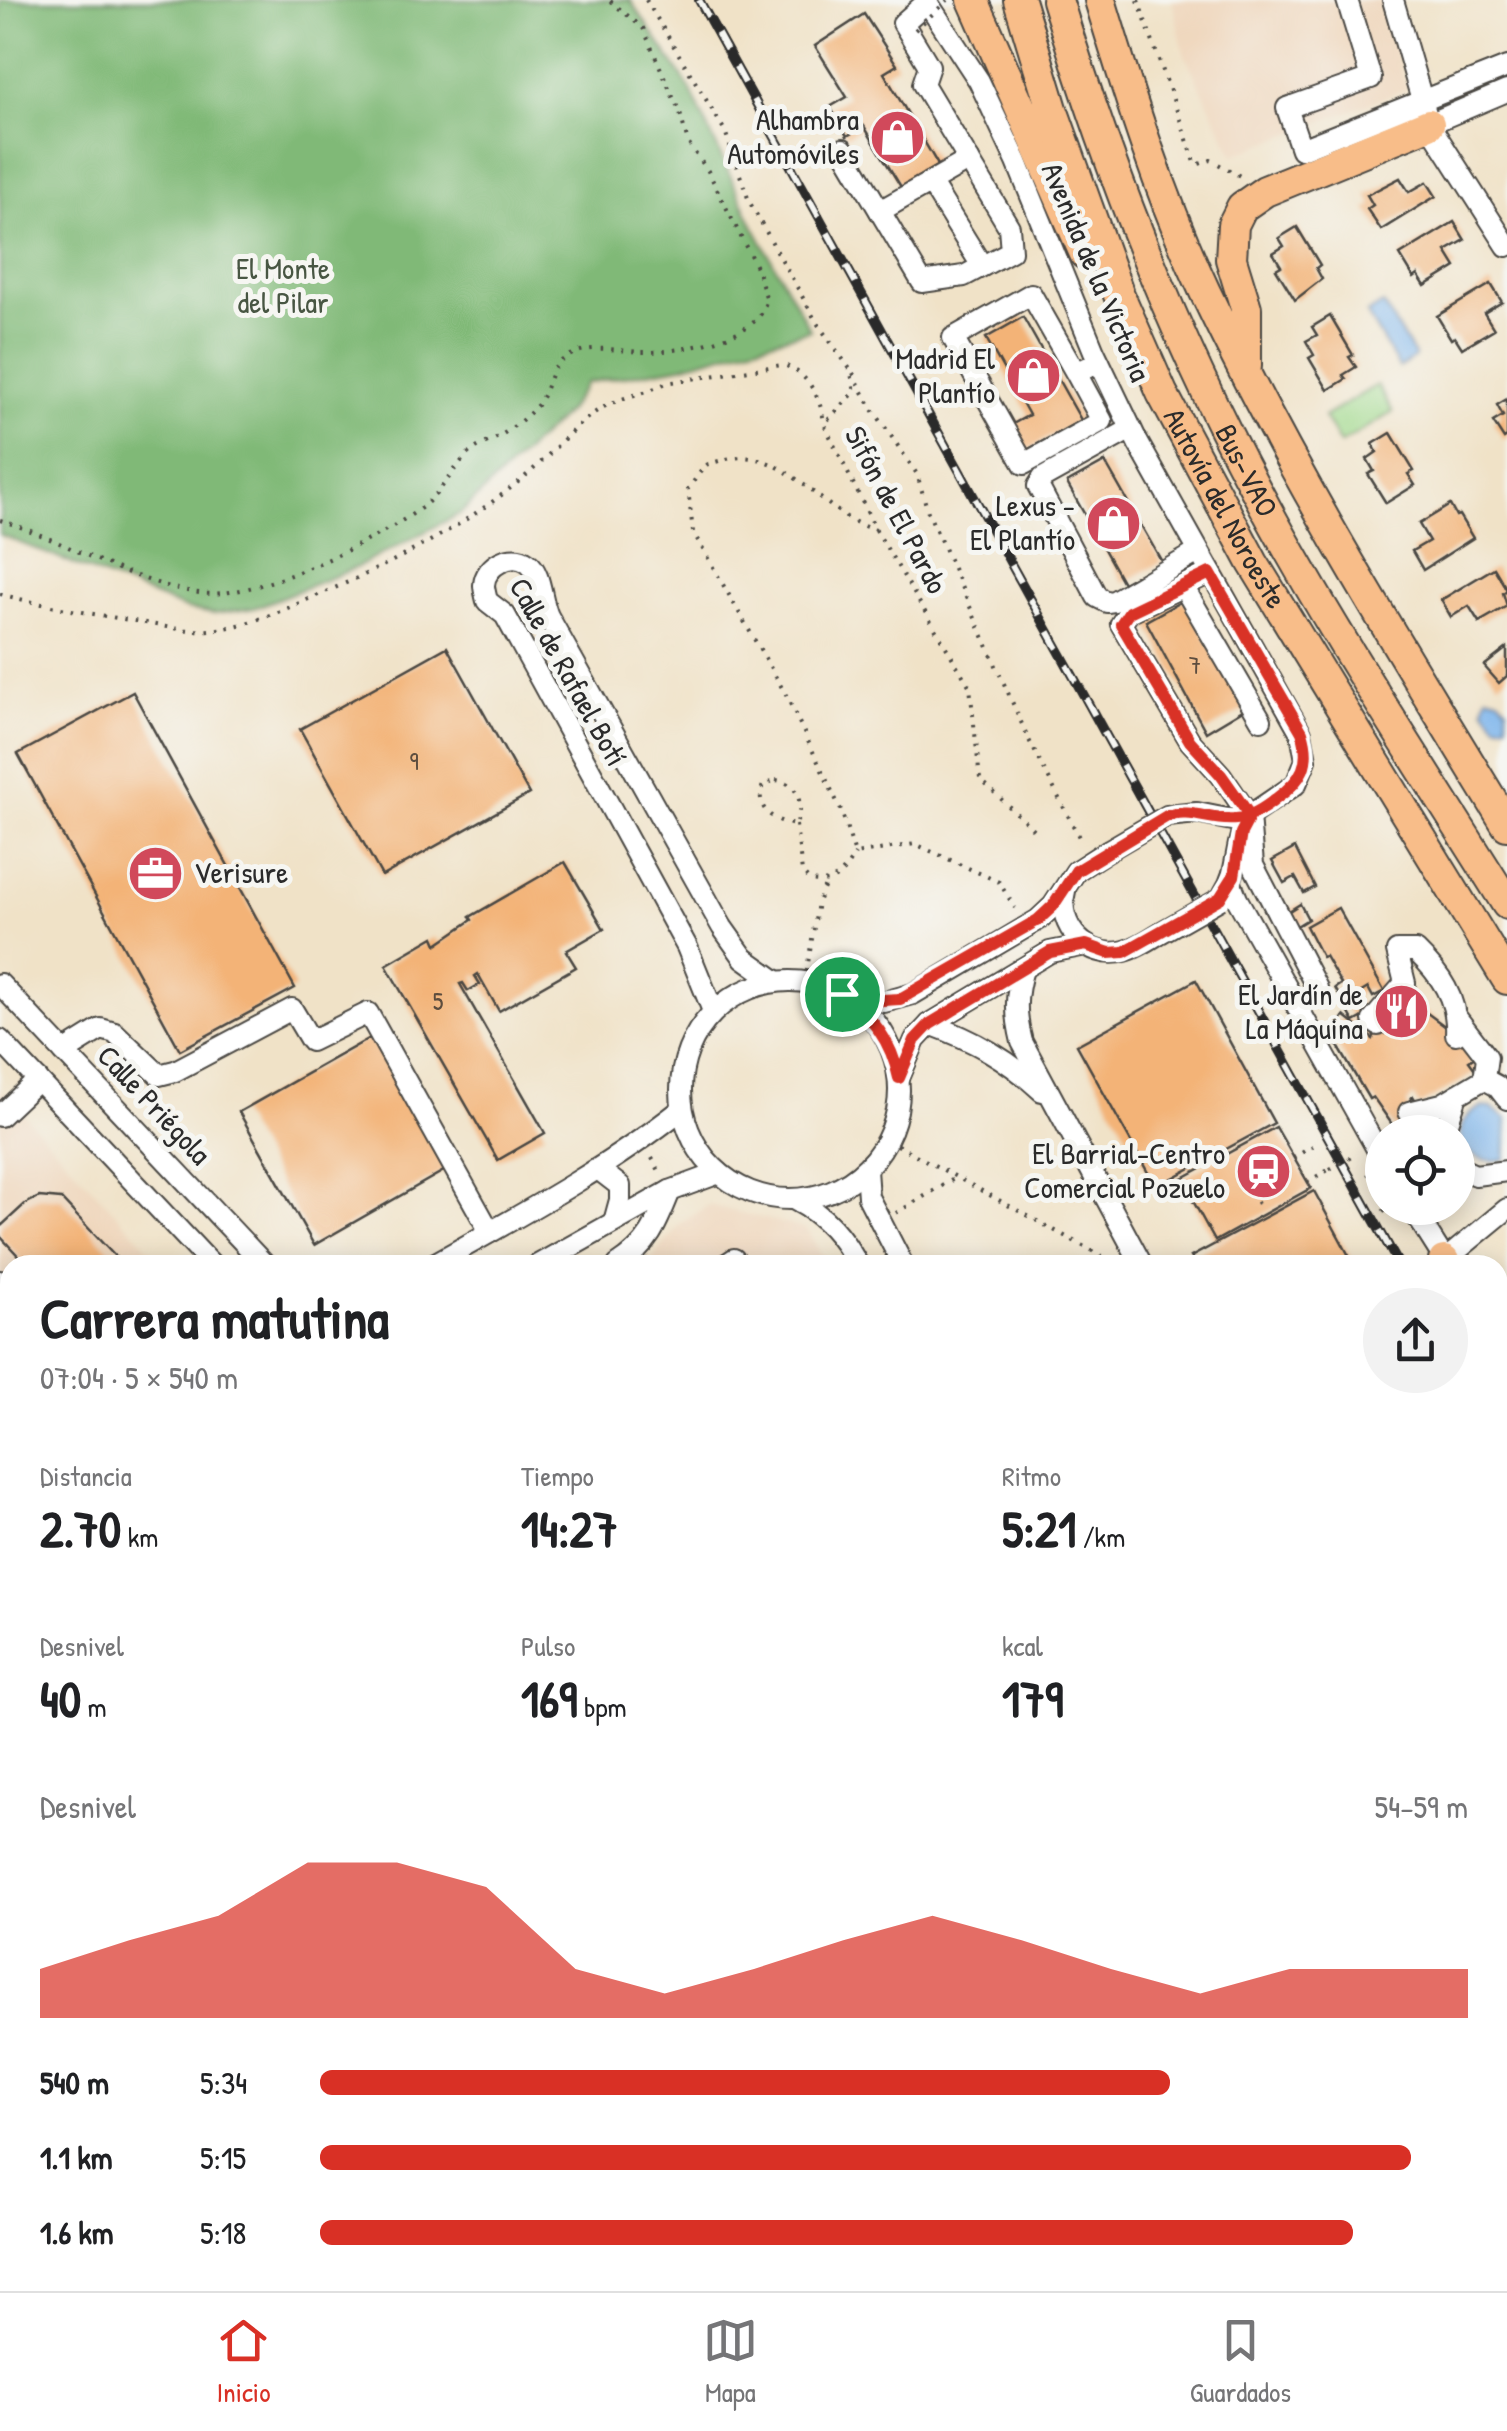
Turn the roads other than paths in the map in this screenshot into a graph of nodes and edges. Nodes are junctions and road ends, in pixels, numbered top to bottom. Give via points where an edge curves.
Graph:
1 (974, 0) edge
2 (1019, 0) edge
3 (1058, 0) edge
4 (1100, 0) edge
5 (1347, 0) edge
6 (1394, 0) edge
7 (934, 1) edge
8 (1507, 67) edge
9 (1507, 92) edge
10 (1425, 114) junction
11 (842, 148) dead end
12 (968, 160) junction
13 (930, 182) junction
14 (880, 211) junction
15 (1507, 246) edge
16 (982, 266) junction
17 (1119, 295) junction
18 (1099, 362) junction
19 (1246, 370) junction
20 (1076, 373) junction
21 (1131, 429) junction
22 (1198, 552) junction
23 (1210, 573) junction
24 (1183, 586) junction
25 (1261, 720) dead end
26 (1204, 815) junction
27 (1250, 816) junction
28 (1507, 825) edge
29 (1236, 854) junction
30 (1065, 891) junction
31 (1225, 891) junction
32 (1507, 904) edge
33 (1086, 945) junction
34 (1023, 968) junction
35 (1507, 979) edge
36 (776, 981) junction
37 (0, 984) edge
38 (1317, 988) dead end
39 (842, 994) junction
40 (713, 1011) junction
41 (930, 1024) junction
42 (1378, 1025) dead end
43 (0, 1040) edge
44 (64, 1052) junction
45 (899, 1078) junction
46 (1484, 1079) junction
47 (38, 1080) junction
48 (1458, 1095) junction
49 (1507, 1098) edge
50 (1056, 1104) junction
51 (682, 1109) junction
52 (1409, 1112) dead end
53 (1451, 1115) edge
54 (0, 1116) edge
55 (1365, 1128) edge
56 (598, 1169) junction
57 (866, 1170) junction
58 (1507, 1172) edge
59 (719, 1174) junction
60 (1475, 1175) edge
61 (670, 1191) junction
62 (795, 1200) junction
63 (1507, 1209) edge
64 (614, 1222) junction
65 (1422, 1225) edge
66 (490, 1232) junction
67 (203, 1255) edge
68 (256, 1255) edge
69 (450, 1255) edge
70 (556, 1255) edge
71 (633, 1255) edge
72 (852, 1255) edge
73 (898, 1255) edge
74 (1137, 1255) edge
75 (1441, 1255) edge
76 (1456, 1255) edge

1 - 17 highway via 1086,255
2 - 17 highway, Autovía del Noroeste
3 - 32 highway, Bus-VAO via 1154,272 1256,490
4 - 19 highway via 1161,184
5 - 10 street via 1371,78 1287,108 1300,150
6 - 10 street
7 - 12 street via 903,23 929,66 923,84
7 - 18 street, Avenida de la Victoria via 1002,130
8 - 10 street
9 - 10 street
10 - 15 street
10 - 19 highway via 1242,207 1233,225 1232,259 1246,308
11 - 14 street
12 - 13 street
12 - 16 street via 1009,227 1012,251
13 - 14 street
13 - 16 street
14 - 16 street via 922,282 964,276
17 - 35 highway, Autovía del Noroeste via 1162,393 1253,563
18 - 20 street
18 - 21 street, Avenida de la Victoria
19 - 28 highway via 1373,604
20 - 20 street via 1102,420 1024,464 953,338 1031,294
21 - 22 street, Avenida de la Victoria
21 - 22 street via 1038,486 1097,596 1114,601
22 - 23 street, Avenida de la Victoria
23 - 24 street
23 - 27 street, Avenida de la Victoria via 1306,744 1296,784
24 - 25 street
24 - 27 street via 1129,612 1121,624 1190,741
26 - 27 street
26 - 29 street via 1225,829
26 - 30 street, bridge via 1167,816 1076,871
27 - 29 street
27 - 38 street via 1253,865
29 - 31 street
30 - 33 street via 1064,915
30 - 39 street via 1038,920 900,999
31 - 33 street, bridge via 1124,952
31 - 55 street
33 - 34 street via 1050,952
34 - 41 street
34 - 50 street via 1015,1017
36 - 39 street
36 - 40 street via 742,991
36 - 40 street, Calle de Rafael Botí via 744,958 722,927 548,616 540,578 528,563 511,558 492,566 484,582 487,601 505,615 686,946
37 - 44 street, Calle Priégola
39 - 45 street via 885,1036
40 - 51 street via 692,1040 681,1074
41 - 45 street via 915,1040
41 - 50 street via 996,1053
42 - 46 street via 1373,1020 1405,982 1397,952 1416,951 1451,996 1456,1026 1487,1058
43 - 47 street
44 - 66 street via 101,1029 115,1033 159,1075 292,1009 311,1041 368,1013
44 - 68 street, Calle Priégola
45 - 57 street via 896,1118
46 - 48 street
46 - 49 street
47 - 54 street
47 - 67 street
48 - 52 street
48 - 53 street
50 - 74 street
51 - 56 street
51 - 59 street via 695,1144
56 - 64 street via 620,1186
56 - 66 street
57 - 62 street via 831,1192
57 - 73 street via 868,1198
58 - 60 street
59 - 61 street
59 - 62 street via 768,1198
61 - 64 street
61 - 71 street via 656,1226
62 - 72 street via 820,1213
63 - 76 street
64 - 70 street
65 - 75 street
66 - 69 street

